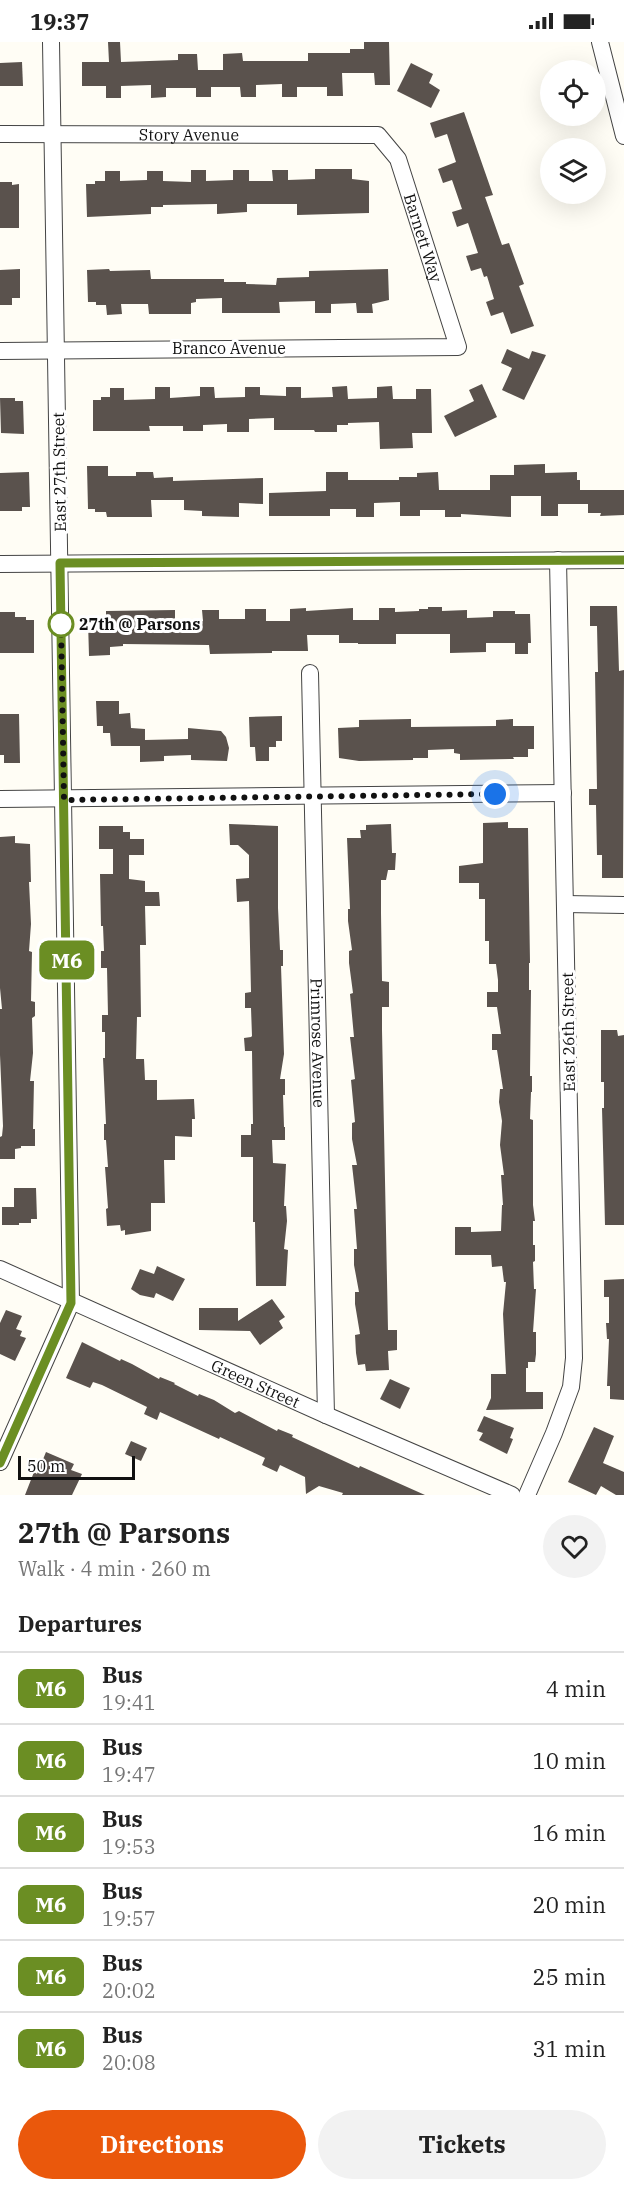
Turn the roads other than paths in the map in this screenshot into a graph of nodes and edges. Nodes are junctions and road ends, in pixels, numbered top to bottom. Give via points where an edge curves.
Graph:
1 (51, 42) edge
2 (600, 42) edge
3 (52, 133) junction
4 (0, 134) edge
5 (378, 135) joint
6 (624, 136) edge
7 (458, 347) joint
8 (56, 350) junction
9 (0, 351) edge
10 (558, 560) junction
11 (624, 560) edge
12 (60, 563) junction
13 (0, 564) edge
14 (310, 673) dead end
15 (563, 793) junction
16 (313, 796) junction
17 (0, 800) edge
18 (64, 800) junction
19 (565, 904) junction
20 (624, 904) edge
21 (0, 1269) edge
22 (71, 1303) junction
23 (326, 1415) junction
24 (0, 1462) edge
25 (512, 1495) edge
26 (527, 1495) edge

1 - 3 street, East 27th Street
2 - 6 street
3 - 4 street, Story Avenue
3 - 5 street, Story Avenue
3 - 8 street, East 27th Street
5 - 7 street, Barnett Way via 398,159
7 - 8 street, Branco Avenue
8 - 9 street, Branco Avenue
8 - 12 street, East 27th Street
10 - 11 street
10 - 12 street
10 - 15 street, East 26th Street
12 - 13 street
12 - 18 street, East 27th Street
14 - 16 street, Primrose Avenue
15 - 16 street
15 - 19 street, East 26th Street
16 - 18 street
16 - 23 street, Primrose Avenue
17 - 18 street
18 - 22 street, East 27th Street
19 - 20 street
19 - 26 street, East 26th Street via 574,1358 570,1387
21 - 22 street, Green Street
22 - 23 street, Green Street
22 - 24 street, East 27th Street
23 - 25 street, Green Street

